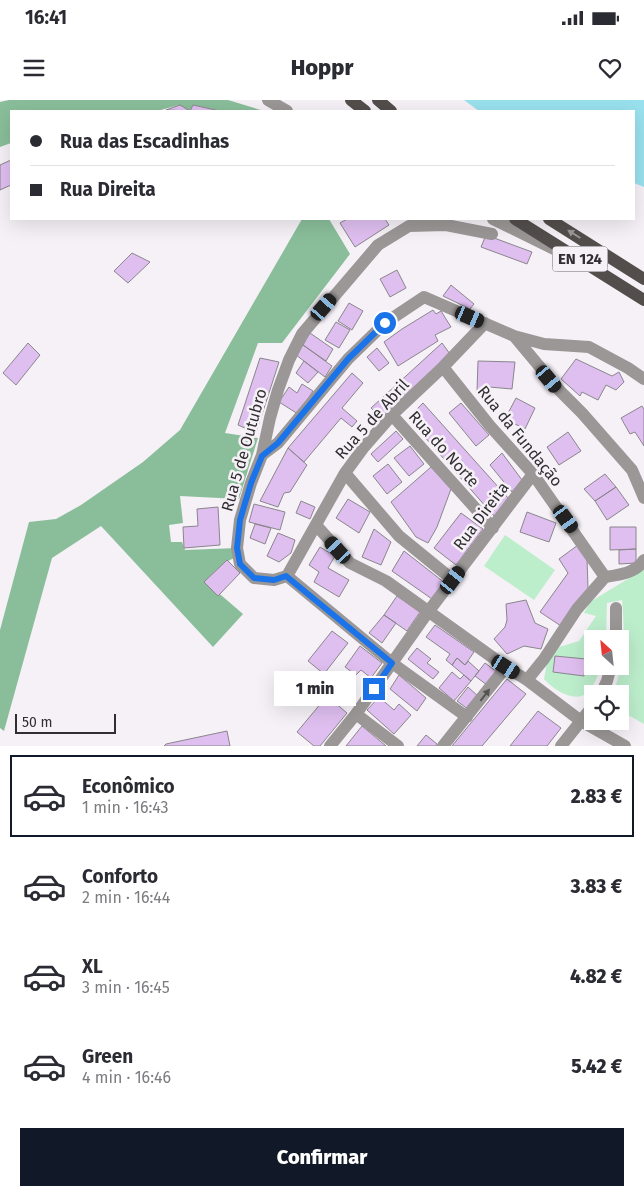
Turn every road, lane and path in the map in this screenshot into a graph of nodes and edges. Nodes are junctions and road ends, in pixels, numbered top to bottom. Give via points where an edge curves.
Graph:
1 (268, 100) edge
2 (351, 100) edge
3 (378, 100) edge
4 (285, 110) edge
5 (363, 110) edge
6 (391, 110) edge
7 (495, 220) edge
8 (517, 220) edge
9 (551, 220) edge
10 (492, 234) dead end
11 (600, 271) junction
12 (644, 279) edge
13 (644, 300) edge
14 (485, 323) junction
15 (514, 336) junction
16 (443, 366) junction
17 (644, 379) edge
18 (392, 415) junction
19 (262, 456) junction
20 (345, 473) junction
21 (533, 474) junction
22 (644, 498) edge
23 (316, 525) junction
24 (492, 528) junction
25 (644, 560) edge
26 (286, 576) junction
27 (605, 577) junction
28 (453, 580) junction
29 (616, 608) dead end
30 (428, 612) junction
31 (616, 630) edge
32 (392, 663) junction
33 (506, 667) junction
34 (527, 680) junction
35 (356, 714) junction
36 (467, 717) junction
37 (584, 717) edge
38 (580, 722) junction
39 (330, 746) edge
40 (398, 746) edge
41 (443, 746) edge
42 (562, 746) edge
43 (625, 746) edge

1 - 4 street
2 - 5 main road
3 - 6 main road
7 - 11 street
8 - 11 main road, EN 124
12 -> 9 main road, EN 124
10 - 19 street, Rua 5 de Outubro via 446,225 409,226 378,245 302,334 278,390
11 - 13 main road, EN 124
14 - 15 street
14 - 16 street, Rua 5 de Abril
14 - 19 street via 424,297 385,323 348,359 278,443
15 - 17 street via 544,344 589,346
15 - 22 street via 632,470
16 - 18 street, Rua 5 de Abril
16 - 21 street, Rua da Fundação
18 - 20 street, Rua 5 de Abril
18 - 24 street, Rua do Norte
19 - 26 street, Rua 5 de Outubro via 240,520 237,548 240,564 254,578 274,580
20 - 23 street, Rua 5 de Abril
20 - 28 street via 399,536
21 - 24 street, Rua Direita
21 - 27 street, Rua da Fundação
23 - 26 street, Rua 5 de Abril
23 - 30 street via 350,563 386,581
24 - 28 street, Rua Direita
25 - 27 street via 625,574
26 - 32 street
27 - 34 street via 577,609
28 - 30 street, Rua Direita
29 - 31 street
30 - 32 street, Rua Direita
30 - 33 street
32 - 35 street, Rua Direita
32 - 36 street
33 - 34 street
36 -> 33 street
34 - 38 street
35 - 39 street, Rua Direita
35 - 40 street
36 - 41 street
37 - 38 street
38 - 42 street
38 - 43 street

